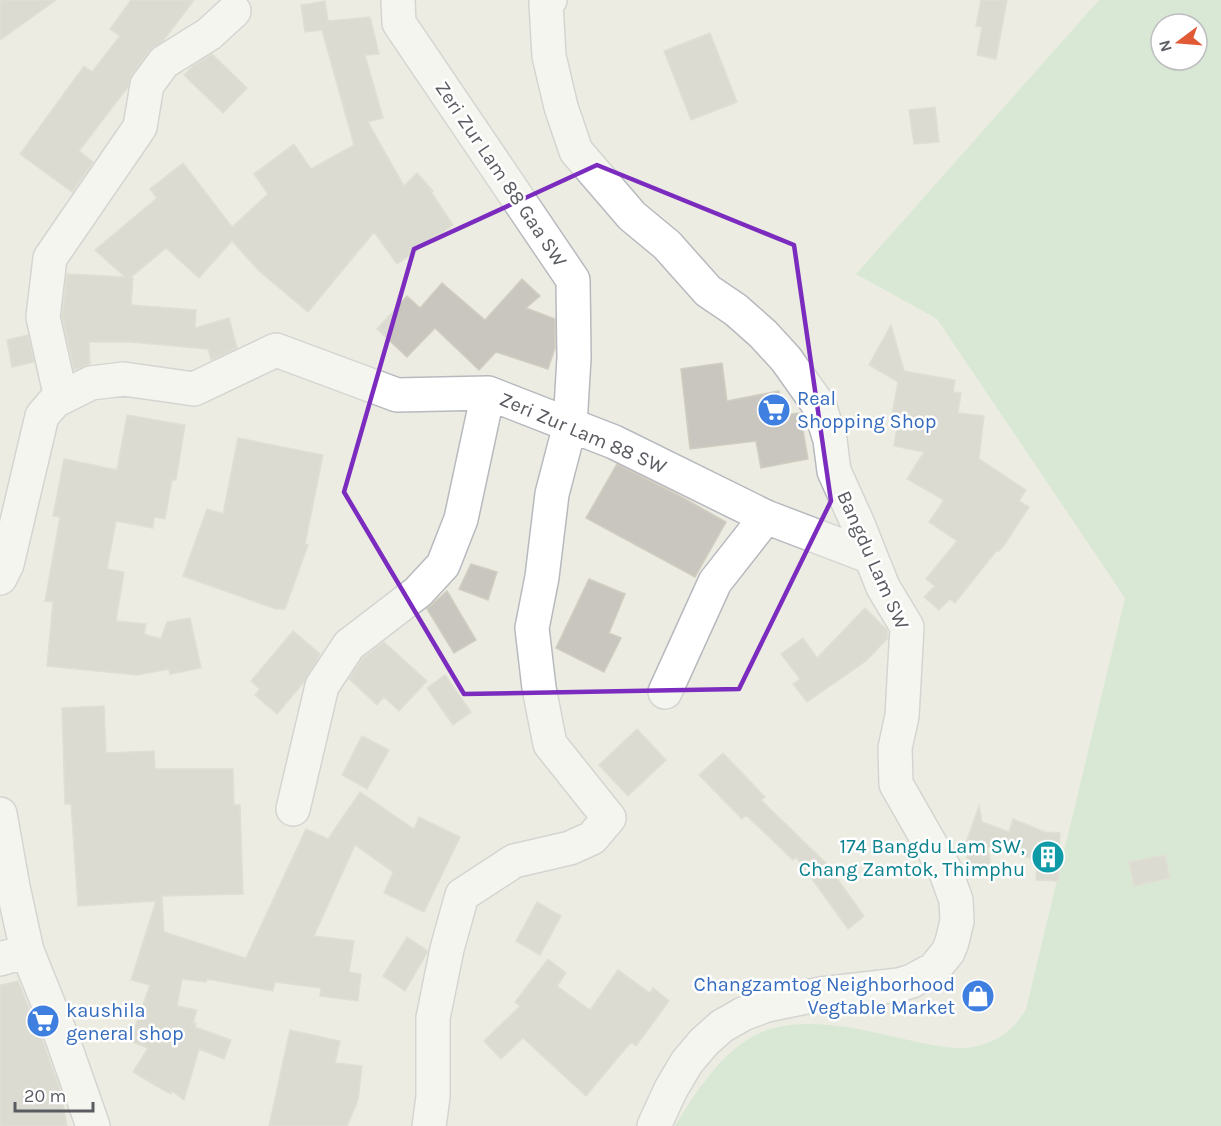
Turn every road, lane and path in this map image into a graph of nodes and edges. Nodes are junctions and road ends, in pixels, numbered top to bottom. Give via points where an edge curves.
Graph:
1 (398, 0) edge
2 (550, 0) edge
3 (234, 11) dead end
4 (488, 393) junction
5 (61, 398) junction
6 (570, 425) junction
7 (766, 517) junction
8 (871, 557) junction
9 (0, 578) edge
10 (665, 692) dead end
11 (293, 809) dead end
12 (0, 814) edge
13 (14, 955) edge
14 (93, 1126) edge
15 (429, 1126) edge
16 (654, 1126) edge

1 - 6 street, Zeri Zur Lam 88 Gaa SW via 399,23 573,280
2 - 8 street, Bangdu Lam SW via 546,4 549,56 576,152 632,216 667,245 708,291 736,310 786,359 820,407 834,471
3 - 5 street via 209,34 164,62 147,85 140,127 50,258 43,318
4 - 5 street, Zeri Zur Lam 88 SW via 397,395 276,350 194,389 124,379 91,383
4 - 6 street, Zeri Zur Lam 88 SW
4 - 11 street via 461,519 443,565 418,592 349,645 322,686
5 - 9 street, Zeri Zur Lam 88 SW via 42,416 7,564
6 - 7 street, Zeri Zur Lam 88 SW via 614,442
6 - 15 street, Zeri Zur Lam 88 Gaa SW via 552,494 532,628 550,744 609,818 592,838 570,848 513,861 462,895 433,1018
7 - 8 street, Zeri Zur Lam 88 SW
7 - 10 street via 715,582
8 - 16 street, Bangdu Lam SW via 883,587 908,627 902,716 895,748 896,784 953,889 957,921 952,942 934,969 912,981 767,1005 722,1026 687,1062
12 - 13 street via 13,887
13 - 14 street via 62,1035

